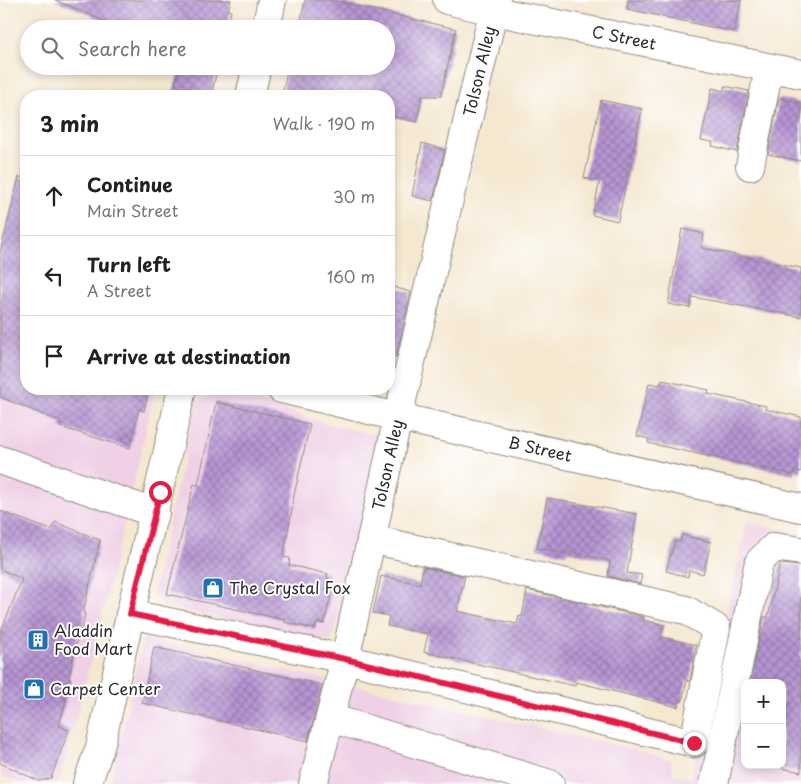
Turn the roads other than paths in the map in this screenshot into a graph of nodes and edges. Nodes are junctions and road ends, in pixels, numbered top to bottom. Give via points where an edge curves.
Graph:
1 (272, 0) edge
2 (447, 0) edge
3 (495, 6) edge
4 (268, 20) edge
5 (769, 68) junction
6 (801, 74) edge
7 (255, 75) edge
8 (251, 90) edge
9 (750, 166) dead end
10 (181, 395) edge
11 (305, 395) edge
12 (398, 418) junction
13 (0, 460) edge
14 (801, 508) edge
15 (155, 513) junction
16 (371, 539) junction
17 (801, 551) edge
18 (130, 614) junction
19 (345, 659) junction
20 (330, 718) junction
21 (88, 784) edge
22 (313, 784) edge
23 (550, 784) edge
24 (714, 784) edge

1 - 4 street
2 - 3 street, C Street
3 - 5 street, C Street
3 - 12 street, Tolson Alley
5 - 6 street, C Street
5 - 9 street
7 - 8 street
10 - 15 street
11 - 12 street, B Street
12 - 14 street, B Street
12 - 16 street, Tolson Alley
13 - 15 street
15 - 18 street
16 - 19 street, Tolson Alley
16 - 19 street via 686,610 716,628 694,743
17 - 24 street via 774,547 759,562
18 - 19 street
18 - 21 street via 100,747
19 - 20 street, Tolson Alley
20 - 22 street, Tolson Alley
20 - 23 street

